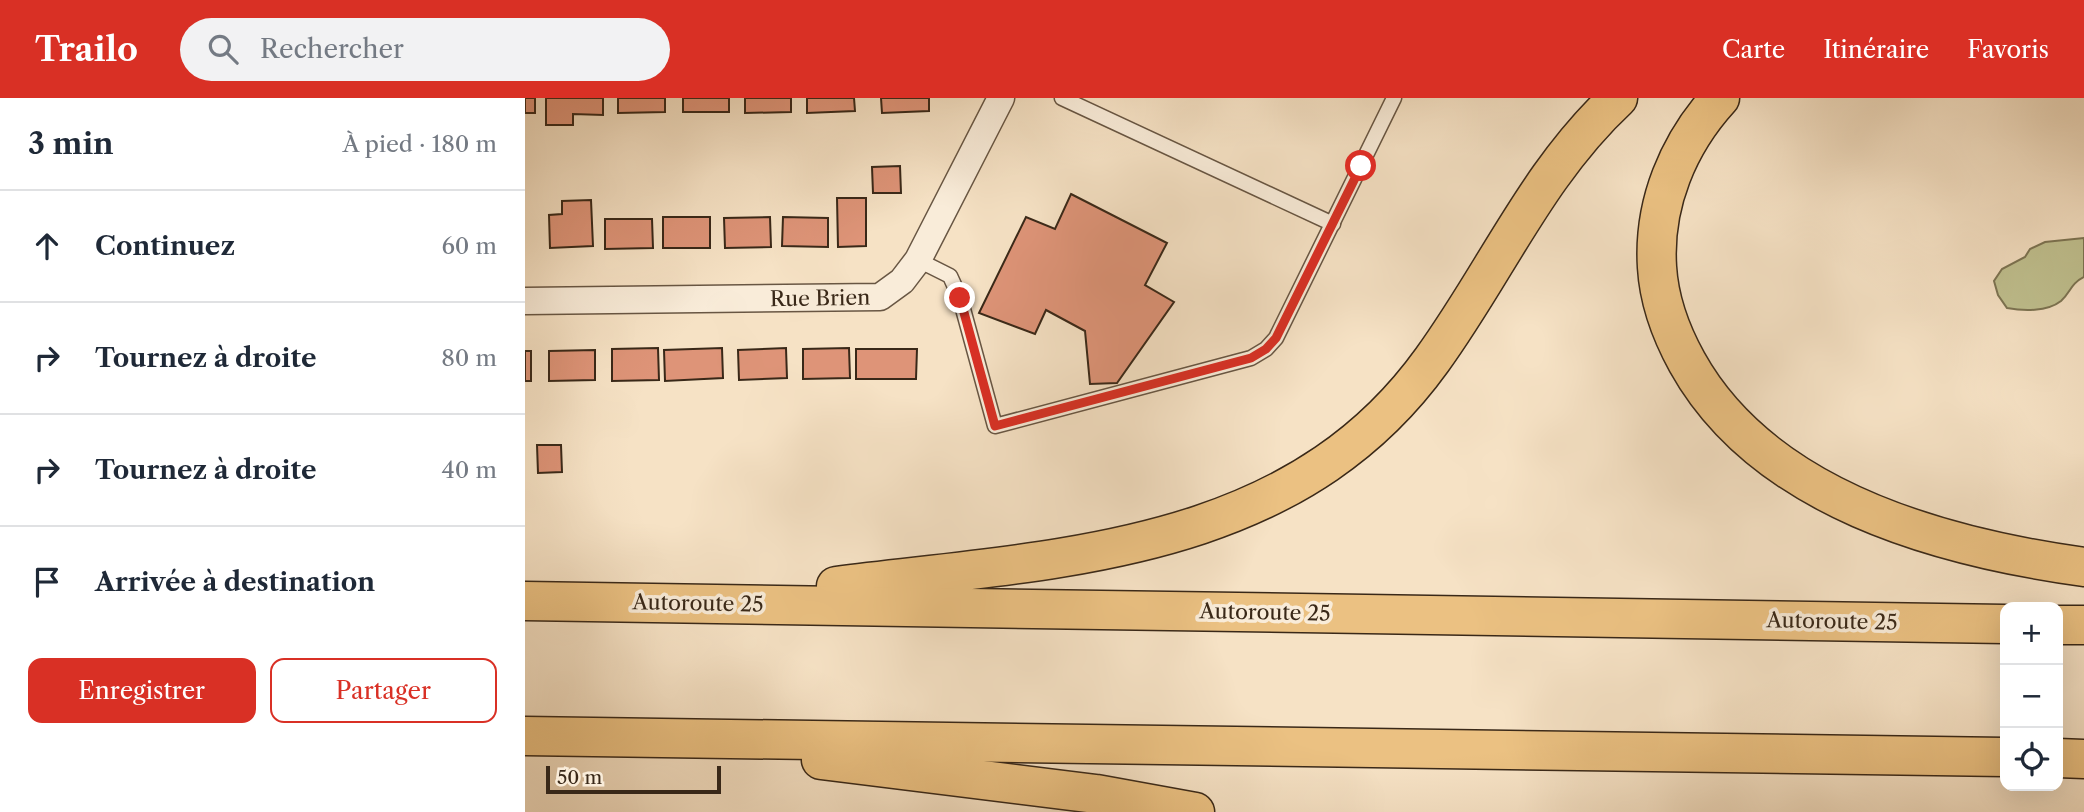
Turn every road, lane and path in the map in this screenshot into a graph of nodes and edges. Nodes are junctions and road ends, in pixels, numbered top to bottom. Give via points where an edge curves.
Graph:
1 (1001, 98) edge
2 (1062, 98) edge
3 (1394, 98) edge
4 (1618, 98) edge
5 (1720, 98) edge
6 (1333, 224) junction
7 (918, 260) junction
8 (525, 301) edge
9 (2084, 567) edge
10 (525, 601) edge
11 (699, 603) junction
12 (2000, 624) edge
13 (2063, 625) edge
14 (2084, 625) edge
15 (525, 736) edge
16 (645, 738) junction
17 (2000, 757) edge
18 (2063, 758) edge
19 (2084, 759) edge
20 (1195, 812) edge

1 - 7 street, Rue Brien
2 - 6 lane
3 - 6 lane
4 - 11 highway via 1551,174 1417,380 1352,445 1284,490 1223,518 1107,550
5 - 9 highway via 1696,127 1674,169 1660,212 1656,255 1660,296 1672,331 1692,371 1719,408 1777,460 1875,514 1969,545
6 - 7 lane via 1276,338 1251,358 995,426 950,276
7 - 8 street, Rue Brien via 902,281 880,297
10 - 11 highway, Autoroute 25
11 - 12 highway, Autoroute 25
13 - 14 highway
15 - 16 highway
16 - 17 highway
16 - 20 highway via 1096,794
18 - 19 highway

